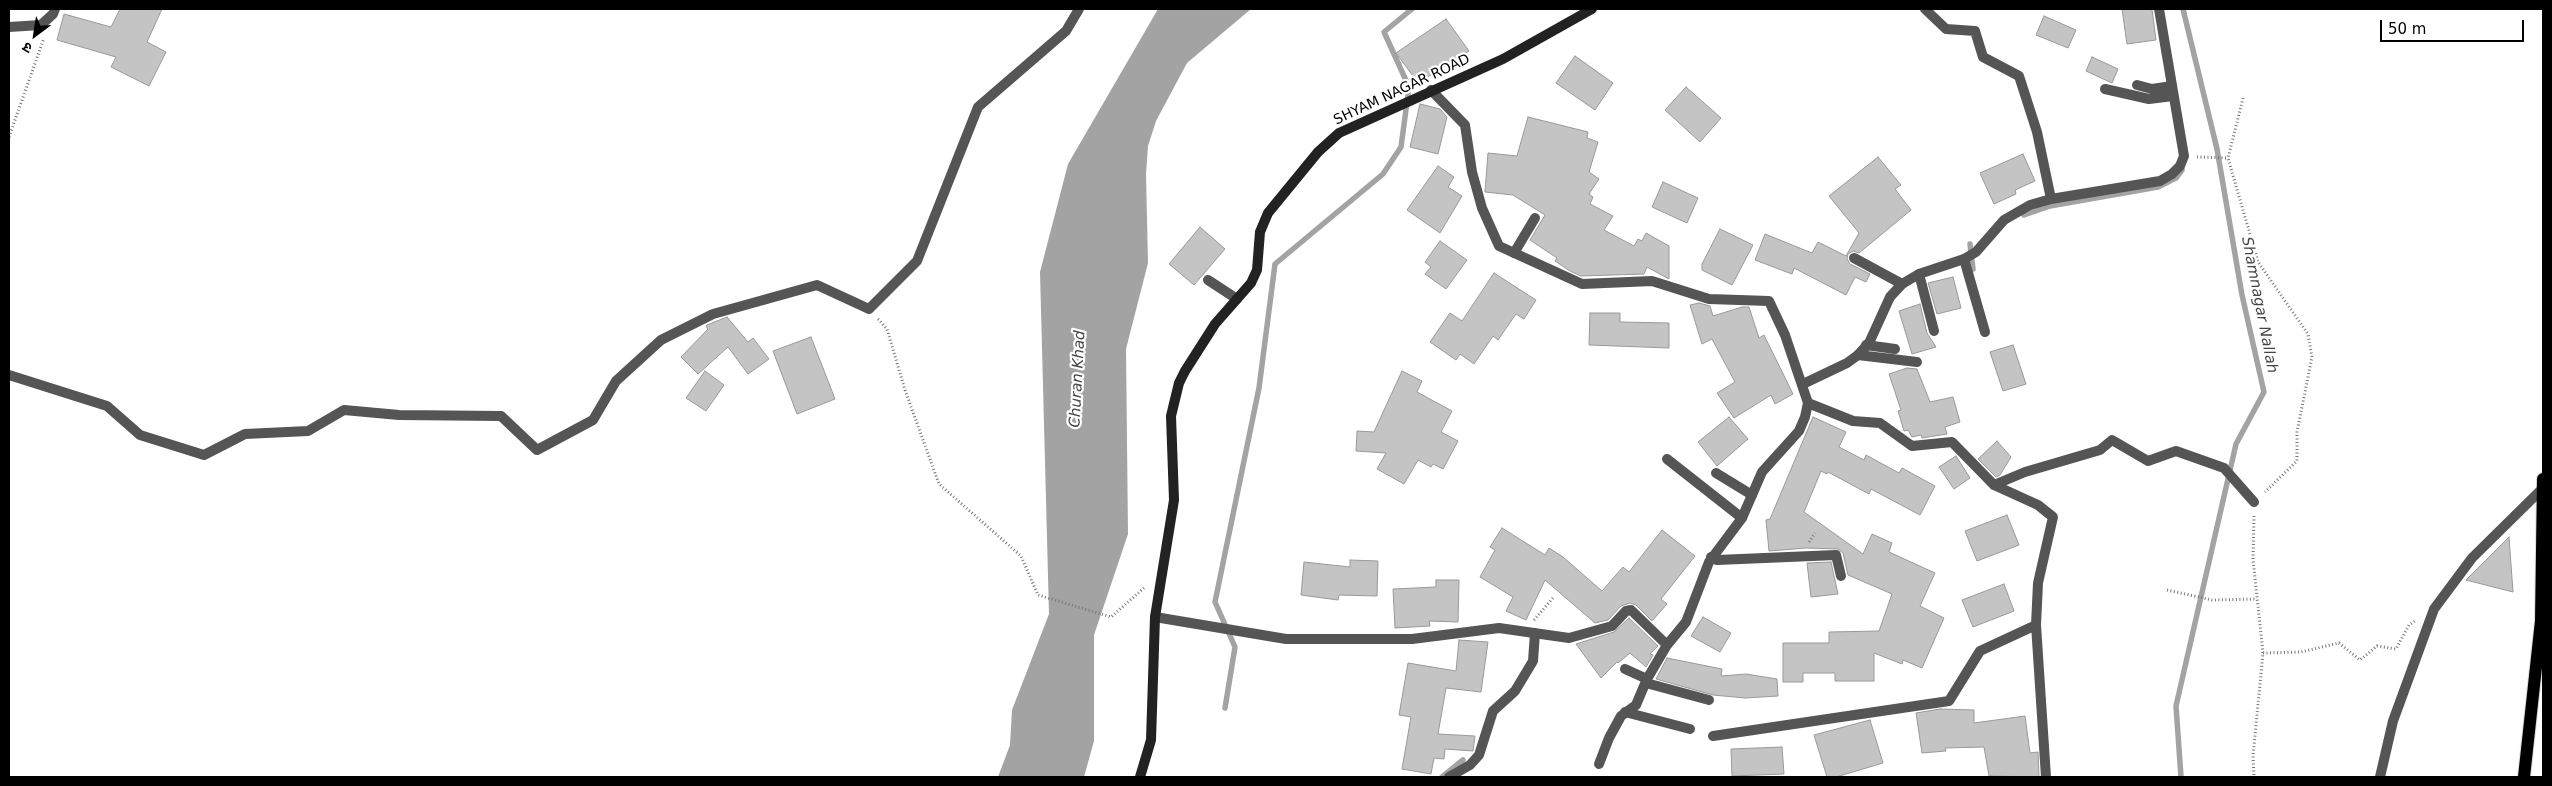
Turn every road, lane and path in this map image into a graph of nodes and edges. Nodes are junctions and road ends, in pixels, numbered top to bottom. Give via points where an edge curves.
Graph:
1 (1079, 9) edge
2 (1592, 9) edge
3 (1925, 9) edge
4 (2159, 9) edge
5 (54, 11) edge
6 (9, 27) edge
7 (2136, 85) dead end
8 (2105, 89) dead end
9 (1432, 90) junction
10 (2173, 91) junction
11 (2243, 98) dead end
12 (9, 137) edge
13 (2184, 156) junction
14 (2228, 158) junction
15 (2051, 199) junction
16 (1535, 218) dead end
17 (1514, 252) junction
18 (1854, 258) dead end
19 (1964, 259) junction
20 (1918, 274) junction
21 (1208, 280) dead end
22 (1902, 284) junction
23 (1237, 299) junction
24 (869, 309) junction
25 (1934, 331) dead end
26 (1985, 332) dead end
27 (1866, 345) junction
28 (1895, 349) dead end
29 (1858, 355) junction
30 (1917, 362) dead end
31 (9, 375) edge
32 (1803, 384) junction
33 (1808, 403) junction
34 (1667, 459) dead end
35 (1716, 473) dead end
36 (2543, 484) edge
37 (1994, 485) junction
38 (1752, 495) junction
39 (2254, 502) junction
40 (1742, 518) junction
41 (1815, 533) dead end
42 (1806, 546) dead end
43 (1711, 557) junction
44 (1162, 573) junction
45 (1841, 576) dead end
46 (2167, 590) dead end
47 (1553, 598) dead end
48 (2257, 599) junction
49 (2434, 609) junction
50 (1154, 617) junction
51 (2036, 625) junction
52 (1523, 631) junction
53 (1535, 633) junction
54 (1667, 645) junction
55 (2262, 653) junction
56 (1625, 669) dead end
57 (1647, 681) junction
58 (1709, 700) dead end
59 (1625, 712) junction
60 (1690, 729) dead end
61 (1713, 736) dead end
62 (1599, 764) dead end
63 (1140, 777) edge
64 (1450, 777) edge
65 (2046, 777) edge
66 (2254, 777) edge
67 (2380, 777) edge
68 (2524, 777) edge

1 - 24 street via 1066,31 978,107 917,261
2 - 9 street, SHYAM NAGAR ROAD via 1503,59
3 - 15 street via 1946,29 1975,31 1983,57 2019,76 2037,132
4 - 10 street
5 - 6 street via 41,25
5 - 12 path
7 - 10 street
8 - 10 street via 2149,99
9 - 17 street via 1465,125 1472,172 1482,208 1499,246
9 - 23 street, SHYAM NAGAR ROAD via 1339,133 1318,152 1263,222 1257,270
10 - 13 street
11 - 14 path
13 - 14 path
13 - 15 street via 2176,170 2160,181
14 - 39 path via 2258,262 2308,334 2312,357 2297,432 2297,461
15 - 19 street via 2030,205 2004,220 1976,252
16 - 17 street
17 - 32 street via 1582,284 1652,281 1709,299 1769,301
18 - 22 street
19 - 20 street
19 - 26 street
20 - 22 street
20 - 25 street
21 - 23 street
22 - 27 street via 1890,297
23 - 44 street, SHYAM NAGAR ROAD via 1215,324 1185,371 1177,392 1170,429 1174,500
24 - 31 street via 817,286 713,314 661,340 616,381 593,420 537,450 500,416 399,416 344,410 308,431 245,434 204,455 140,436 107,406
24 - 44 path via 887,329 939,484 1021,556 1038,595 1111,616
27 - 28 street
27 - 29 street
29 - 30 street
29 - 32 street
32 - 33 street
33 - 37 street via 1853,420 1880,423 1912,446 1952,442
33 - 38 street via 1799,431 1762,472
34 - 40 street
35 - 38 street
36 - 49 street via 2472,558
36 - 68 main road via 2541,621
37 - 39 street via 2100,450 2112,440 2148,461 2176,451 2224,468
37 - 51 street via 2038,505 2053,517 2038,583
38 - 40 street
39 - 48 path via 2253,559
40 - 43 street
41 - 42 path
43 - 45 street via 1717,560 1836,555
43 - 54 street via 1686,622
44 - 50 street, SHYAM NAGAR ROAD
46 - 48 path via 2212,600
47 - 52 path
48 - 55 path
49 - 55 path via 2409,625 2396,649 2377,646 2360,660 2339,643 2300,652
49 - 67 street via 2393,721
50 - 52 street via 1286,639 1412,639 1499,628
50 - 63 street, SHYAM NAGAR ROAD via 1151,740
51 - 61 street via 1980,651 1949,701
51 - 65 street
52 - 53 street
53 - 54 street via 1569,638 1594,633 1612,626 1631,610
53 - 64 street via 1533,661 1515,691 1493,711 1479,755 1470,765
54 - 57 street
55 - 66 path
56 - 57 street
57 - 58 street
57 - 59 street via 1636,705
59 - 60 street
59 - 62 street via 1609,738

